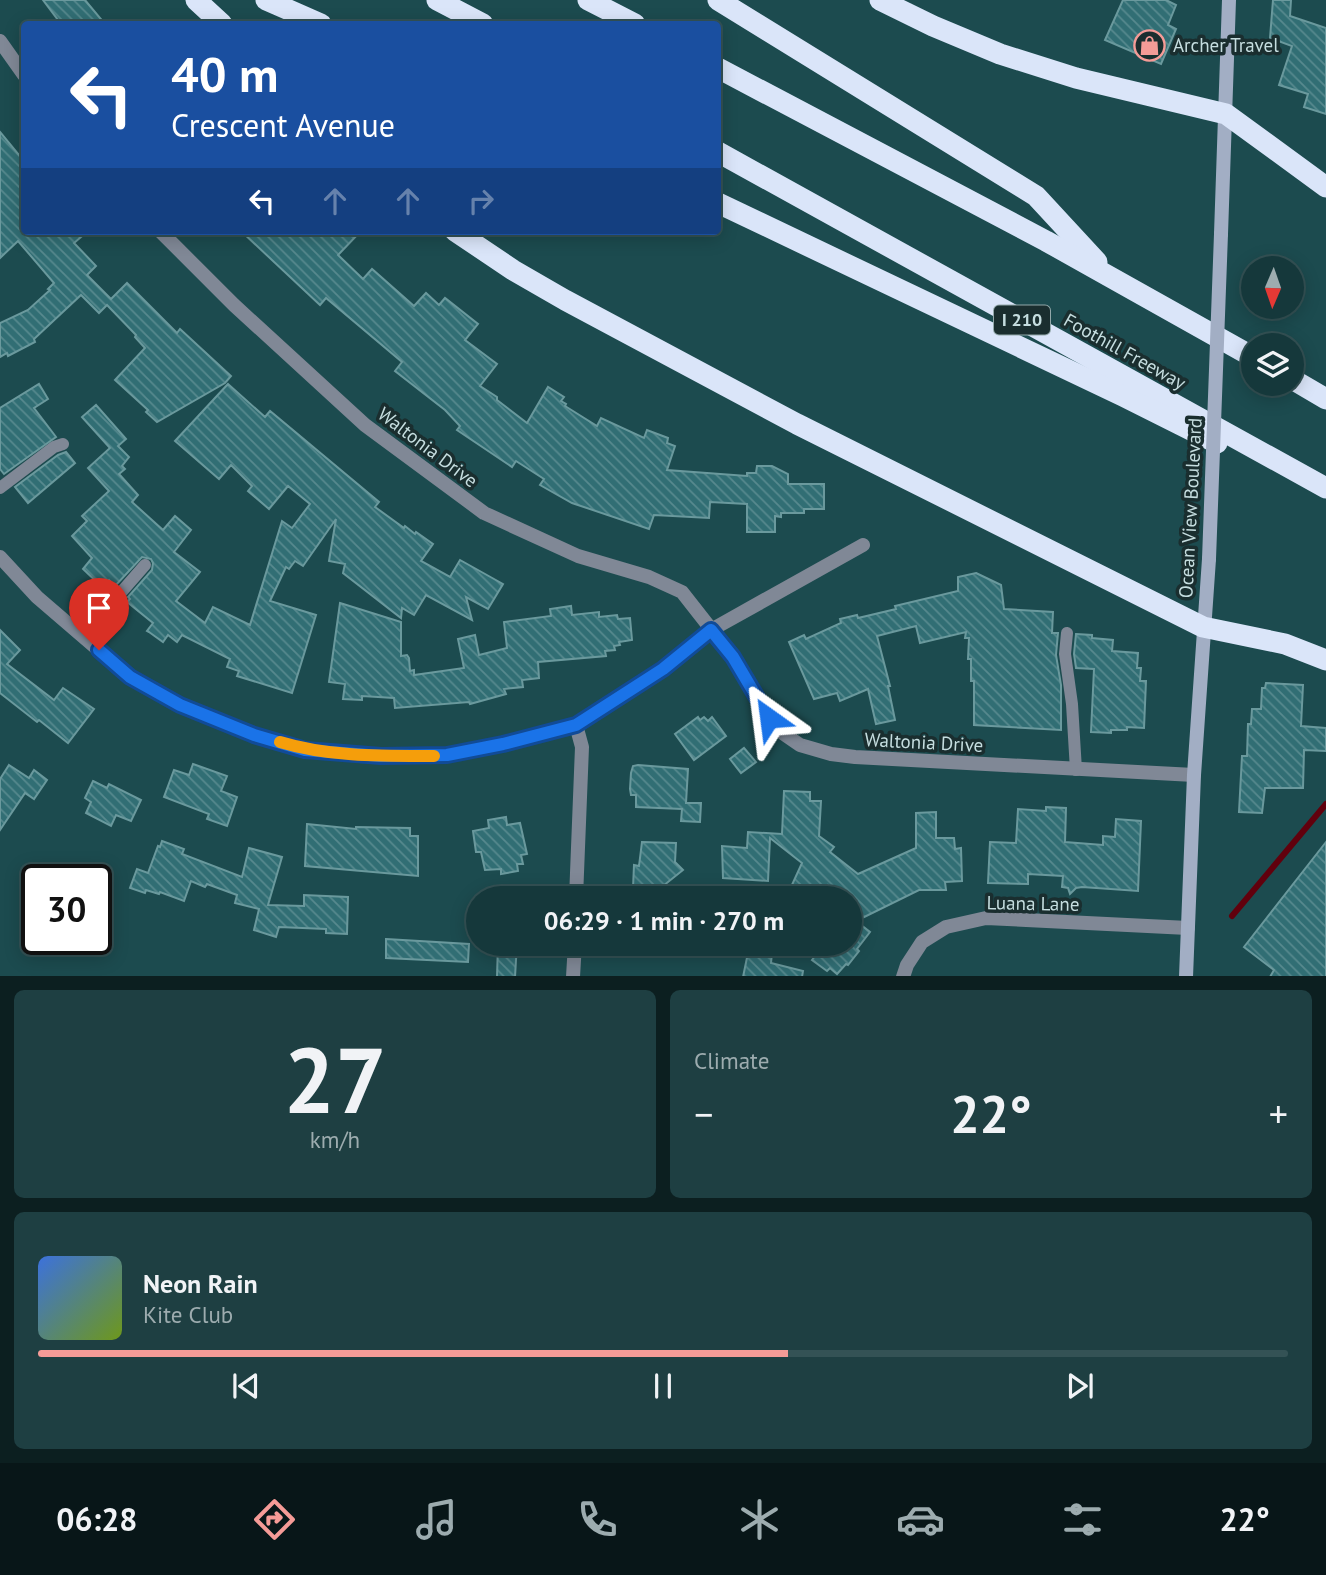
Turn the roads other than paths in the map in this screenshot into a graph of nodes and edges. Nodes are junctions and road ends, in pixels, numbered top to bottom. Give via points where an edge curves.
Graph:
1 (196, 0) edge
2 (266, 0) edge
3 (437, 0) edge
4 (588, 0) edge
5 (718, 0) edge
6 (880, 0) edge
7 (1229, 0) edge
8 (219, 21) edge
9 (314, 21) edge
10 (477, 21) edge
11 (629, 21) edge
12 (0, 41) edge
13 (721, 70) edge
14 (21, 71) edge
15 (1226, 114) junction
16 (721, 154) edge
17 (1326, 187) edge
18 (721, 204) edge
19 (164, 235) edge
20 (461, 235) edge
21 (1111, 277) junction
22 (1241, 350) edge
23 (1304, 386) edge
24 (1326, 399) edge
25 (62, 444) dead end
26 (0, 488) edge
27 (1326, 488) edge
28 (1326, 499) edge
29 (863, 545) dead end
30 (0, 557) edge
31 (145, 565) dead end
32 (1203, 627) junction
33 (711, 630) junction
34 (1067, 633) dead end
35 (83, 636) junction
36 (1326, 660) edge
37 (576, 725) junction
38 (1076, 770) junction
39 (1194, 775) junction
40 (576, 886) edge
41 (1188, 928) junction
42 (574, 956) edge
43 (573, 976) edge
44 (903, 976) edge
45 (1186, 976) edge

1 - 8 highway
2 - 9 highway
3 - 10 highway
4 - 11 highway
5 - 21 highway via 1035,196
6 - 15 highway via 1000,54 1076,78
7 - 15 main road, Ocean View Boulevard
12 - 14 street
13 - 21 highway
15 - 17 highway
15 - 32 main road, Ocean View Boulevard, bridge
16 - 27 highway, Foothill Freeway / I 210
18 - 28 highway via 1123,396
19 - 33 street, Waltonia Drive via 365,425 484,513 578,556 682,592
20 - 32 highway via 565,300 797,424
21 - 22 highway
23 - 24 highway
25 - 26 lane
29 - 33 street
30 - 35 street
31 - 35 lane
32 - 36 highway via 1285,644
32 - 39 main road, Ocean View Boulevard
33 - 37 street via 663,669
33 - 38 street, Waltonia Drive via 733,657 769,718 800,745 855,757
34 - 38 lane
35 - 37 street via 130,677 180,705 305,750 447,755
37 - 40 street via 582,747
38 - 39 street, Waltonia Drive
39 - 41 main road, Ocean View Boulevard
41 - 44 street, Luana Lane via 986,918 946,927 922,942
41 - 45 main road, Ocean View Boulevard
42 - 43 street

